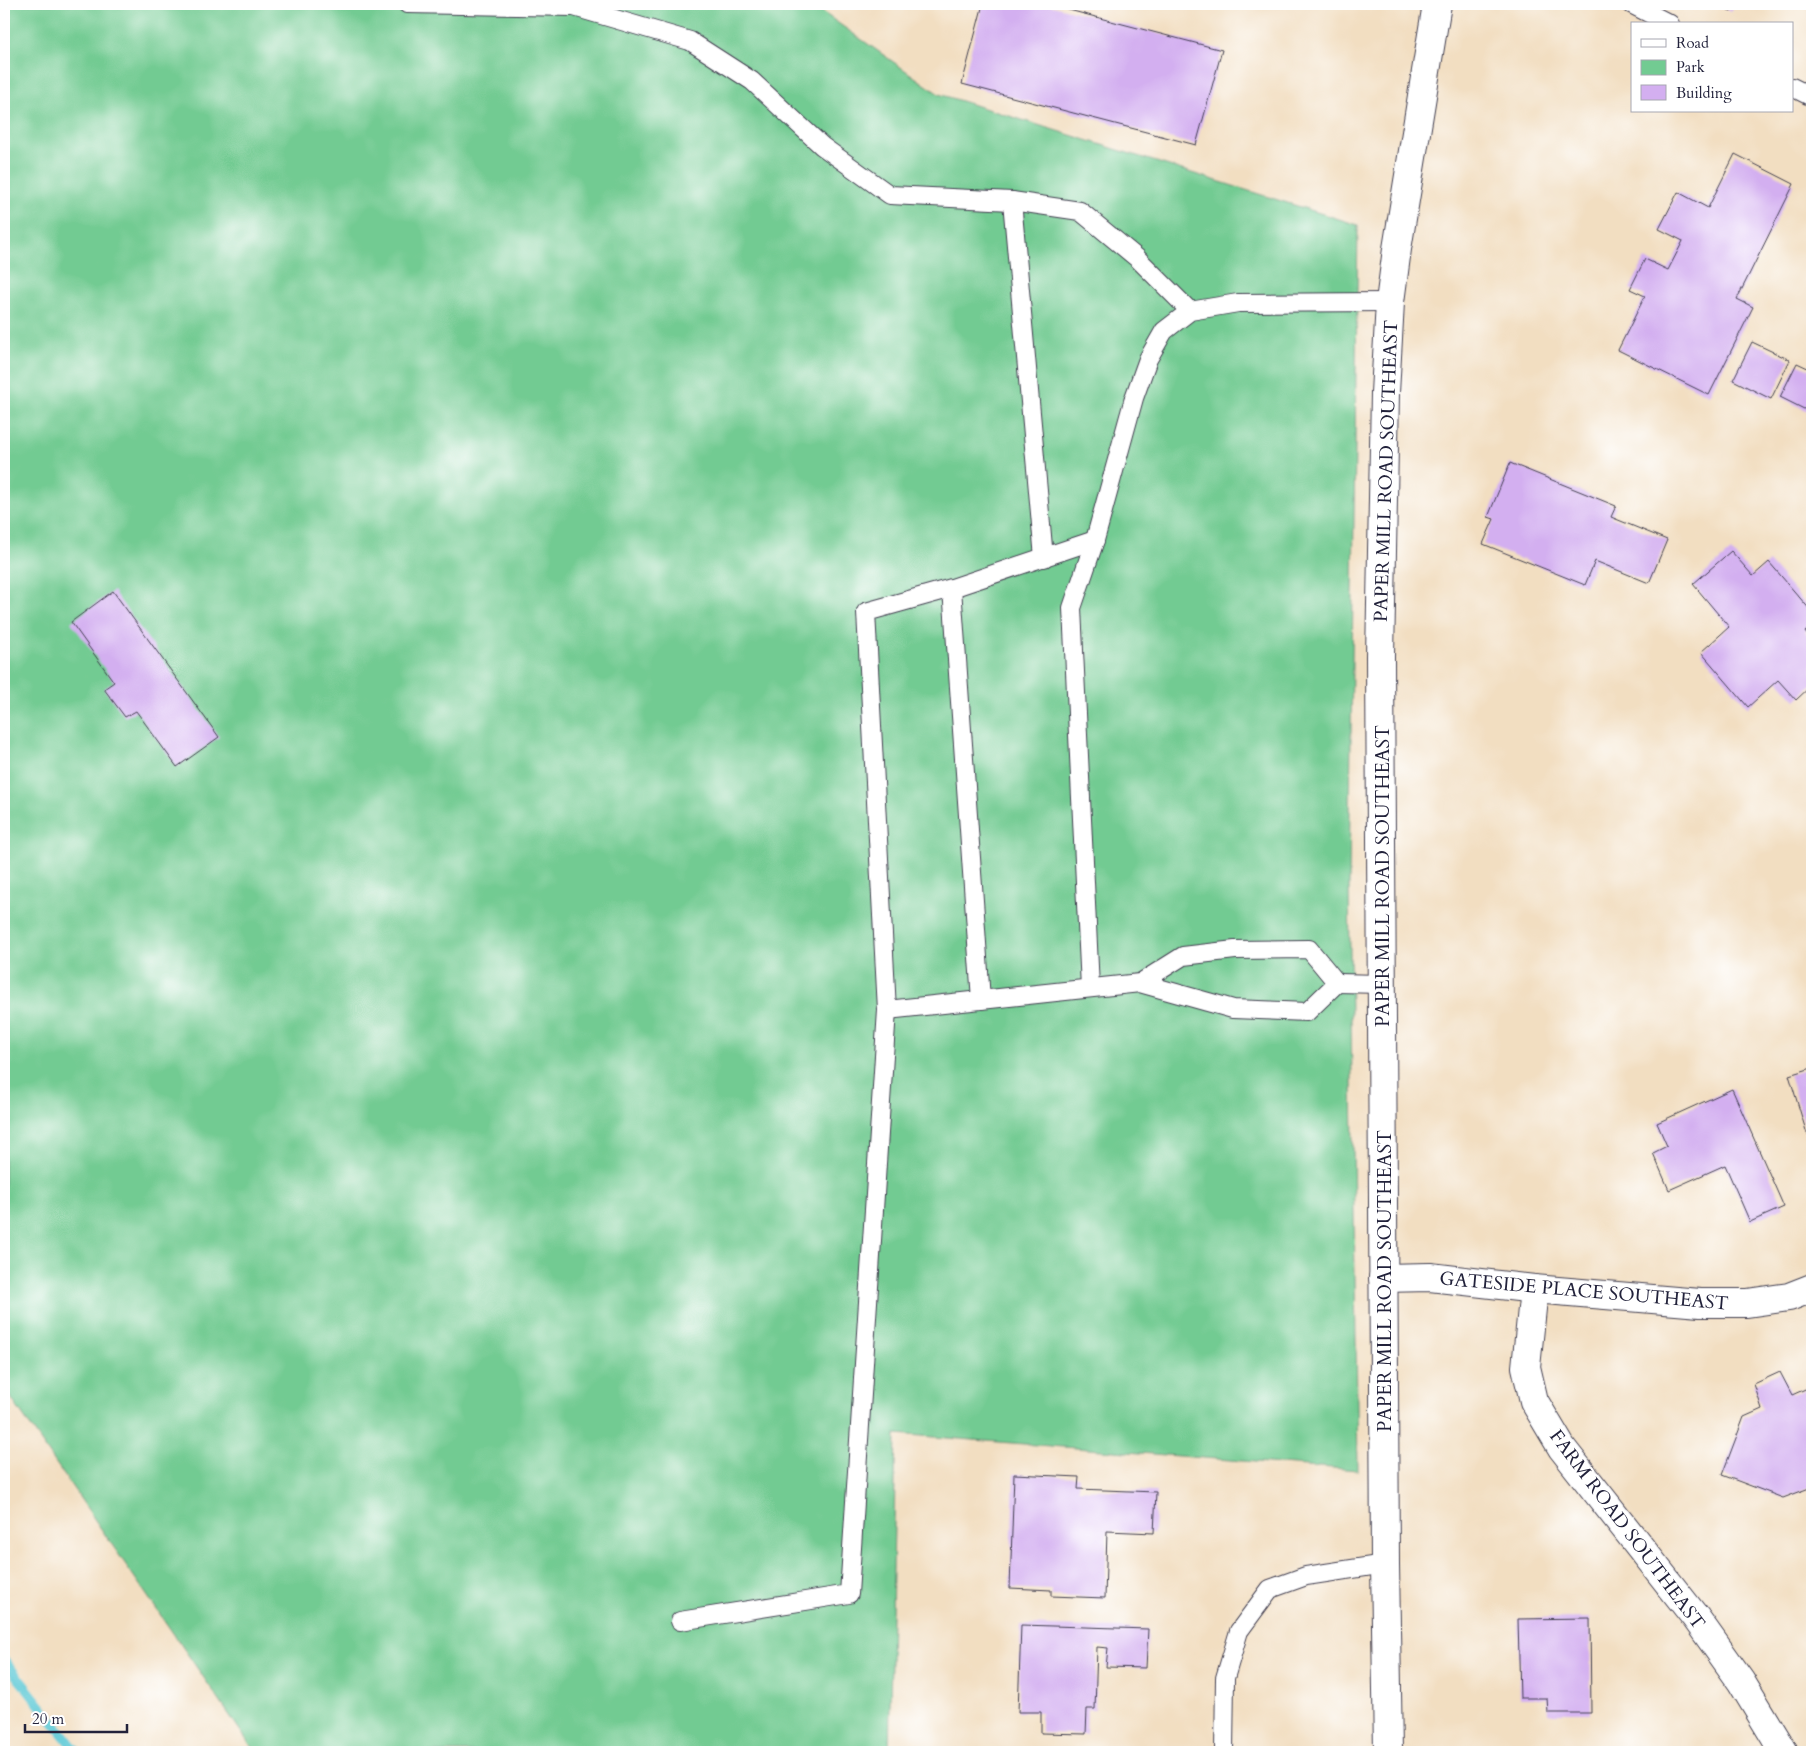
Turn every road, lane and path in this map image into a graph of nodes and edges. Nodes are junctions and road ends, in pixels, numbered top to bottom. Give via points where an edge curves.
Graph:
1 (408, 4) edge
2 (1437, 4) edge
3 (1631, 4) edge
4 (1666, 22) edge
5 (1794, 88) edge
6 (1812, 97) edge
7 (1012, 201) junction
8 (1390, 302) junction
9 (1190, 311) junction
10 (1095, 540) junction
11 (1044, 558) junction
12 (952, 588) junction
13 (1140, 983) junction
14 (1337, 983) junction
15 (1382, 984) junction
16 (1090, 988) junction
17 (981, 1000) junction
18 (887, 1010) junction
19 (1384, 1278) junction
20 (1812, 1288) edge
21 (1534, 1289) junction
22 (1385, 1564) junction
23 (680, 1621) dead end
24 (1224, 1752) edge
25 (1388, 1752) edge
26 (1784, 1752) edge

1 - 7 lane via 574,7 690,41 752,81 822,146 890,195
2 - 8 street, PAPER MILL ROAD SOUTHEAST
3 - 4 lane
5 - 6 lane
7 - 9 lane via 1080,211 1137,258
7 - 11 lane
8 - 9 lane via 1238,302
8 - 15 street, PAPER MILL ROAD SOUTHEAST via 1380,657
9 - 10 lane via 1164,331 1148,359
10 - 11 lane
10 - 16 lane via 1072,608
11 - 12 lane
12 - 17 lane
12 - 18 lane via 866,612
13 - 14 lane via 1233,1009 1307,1012
13 - 14 lane via 1182,956 1235,950 1309,949
13 - 16 lane
14 - 15 lane
15 - 19 street, PAPER MILL ROAD SOUTHEAST
16 - 17 lane
17 - 18 lane
18 - 23 lane via 850,1594
19 - 21 street, GATESIDE PLACE SOUTHEAST via 1430,1277
19 - 22 street, PAPER MILL ROAD SOUTHEAST
20 - 21 street, GATESIDE PLACE SOUTHEAST via 1789,1297 1747,1303 1700,1303
21 - 26 street, FARM ROAD SOUTHEAST via 1526,1367 1534,1401 1562,1448 1696,1618 1741,1681
22 - 24 lane via 1306,1576 1270,1590 1240,1631 1225,1678
22 - 25 street, PAPER MILL ROAD SOUTHEAST

